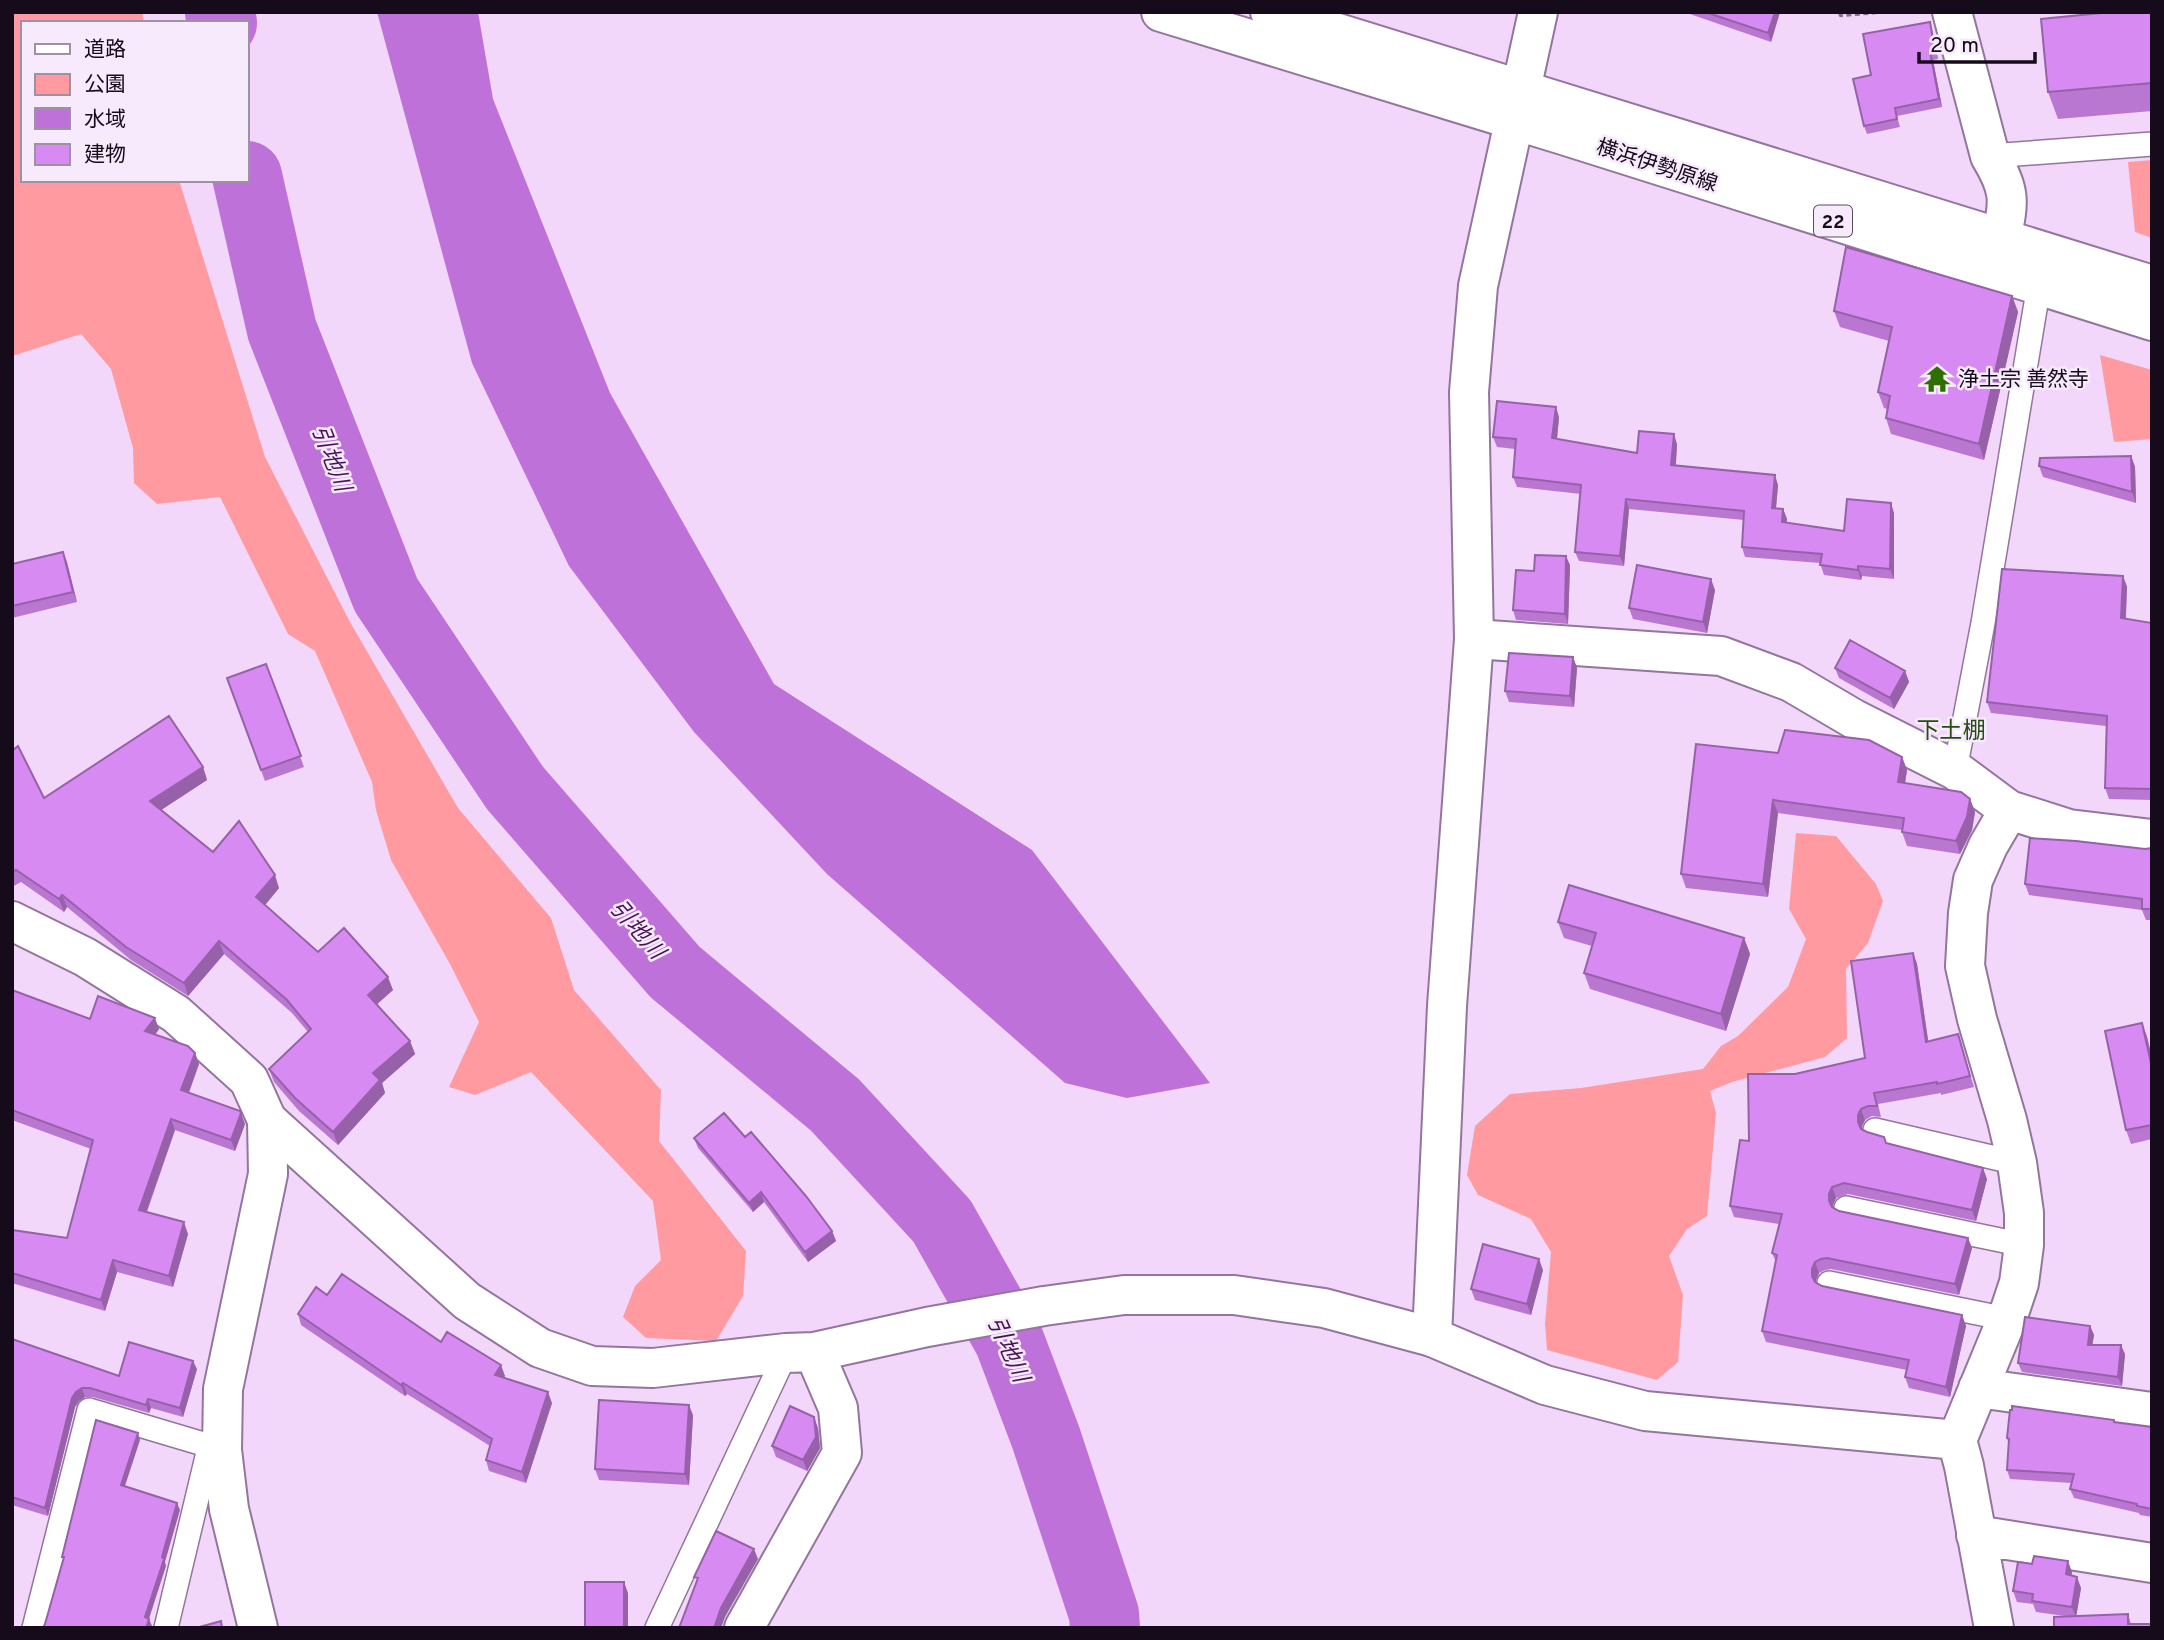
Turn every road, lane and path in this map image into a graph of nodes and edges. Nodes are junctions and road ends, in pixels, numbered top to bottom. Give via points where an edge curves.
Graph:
1 (1161, 12) edge
2 (1270, 12) edge
3 (1538, 12) edge
4 (1840, 12) edge
5 (1876, 12) edge
6 (1952, 12) edge
7 (1517, 105) junction
8 (2152, 144) edge
9 (1990, 156) junction
10 (2001, 238) junction
11 (2039, 285) junction
12 (2152, 285) edge
13 (2152, 321) edge
14 (1474, 639) junction
15 (1955, 770) junction
16 (2009, 810) junction
17 (2152, 839) edge
18 (12, 921) edge
19 (267, 1119) junction
20 (1875, 1130) dead end
21 (2017, 1163) junction
22 (1846, 1208) dead end
23 (2024, 1245) junction
24 (1829, 1283) dead end
25 (2007, 1319) junction
26 (1432, 1337) junction
27 (800, 1353) junction
28 (1978, 1388) junction
29 (223, 1389) junction
30 (2152, 1412) edge
31 (1956, 1440) junction
32 (210, 1446) junction
33 (1976, 1535) junction
34 (2152, 1563) edge
35 (34, 1628) edge
36 (166, 1628) edge
37 (258, 1628) edge
38 (657, 1628) edge
39 (744, 1628) edge
40 (1994, 1628) edge

1 - 7 street, 横浜伊勢原線 / 22
2 - 7 street, 横浜伊勢原線 / 22
3 - 7 street
4 - 5 path
6 - 9 street
7 - 10 street, 横浜伊勢原線 / 22
7 - 11 street, 横浜伊勢原線 / 22
7 - 14 street via 1475,309 1469,392
8 - 9 lane
9 - 10 street via 2006,188
10 - 12 street, 横浜伊勢原線 / 22
11 - 13 street, 横浜伊勢原線 / 22
11 - 15 lane
14 - 15 street via 1721,656 1791,682
14 - 26 street via 1447,1006
15 - 16 street
16 - 17 street via 2069,829
16 - 21 street via 1973,880 1965,967
18 - 19 street via 85,957 176,1014 249,1080
19 - 27 street via 467,1301 540,1348 592,1366 653,1368
19 - 29 street via 268,1174
20 - 21 lane
21 - 23 street
22 - 23 lane
23 - 25 street via 2019,1283
24 - 25 lane
25 - 28 street
26 - 27 street via 1324,1308 1234,1295 1124,1295
26 - 31 street via 1545,1385 1644,1411
27 - 38 lane
27 - 39 street via 838,1408 842,1453
28 - 30 street
28 - 31 street
29 - 32 lane
29 - 37 street via 222,1450 229,1509
31 - 33 street
32 - 35 lane via 89,1410
32 - 36 lane
33 - 34 street
33 - 40 street

